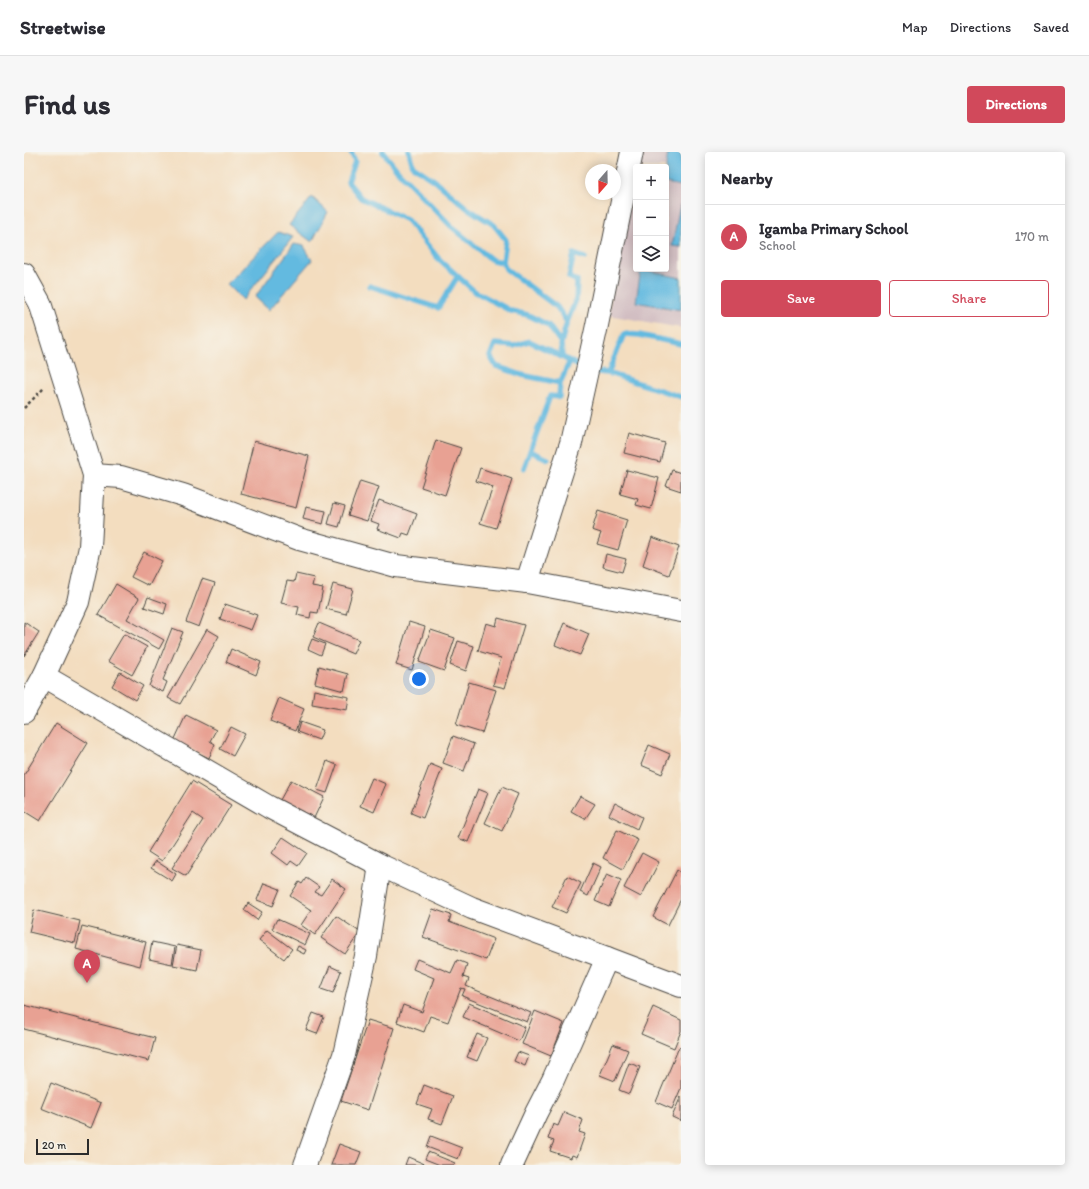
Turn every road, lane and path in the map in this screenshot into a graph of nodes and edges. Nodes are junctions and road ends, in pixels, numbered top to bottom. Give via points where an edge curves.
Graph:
1 (632, 152) edge
2 (24, 274) edge
3 (61, 370) junction
4 (24, 408) edge
5 (94, 475) junction
6 (527, 582) junction
7 (681, 611) edge
8 (44, 676) junction
9 (24, 712) edge
10 (380, 865) junction
11 (607, 958) junction
12 (681, 986) edge
13 (305, 1165) edge
14 (512, 1165) edge

1 - 6 street via 571,443
2 - 3 street via 40,303
3 - 4 path
3 - 5 street
5 - 6 street via 121,477 183,495 299,539 396,566
5 - 8 street via 90,547 78,602
6 - 7 street
8 - 9 street
8 - 10 street via 269,808
10 - 11 street via 472,908
10 - 13 street via 366,956 344,1055
11 - 12 street
11 - 14 street

